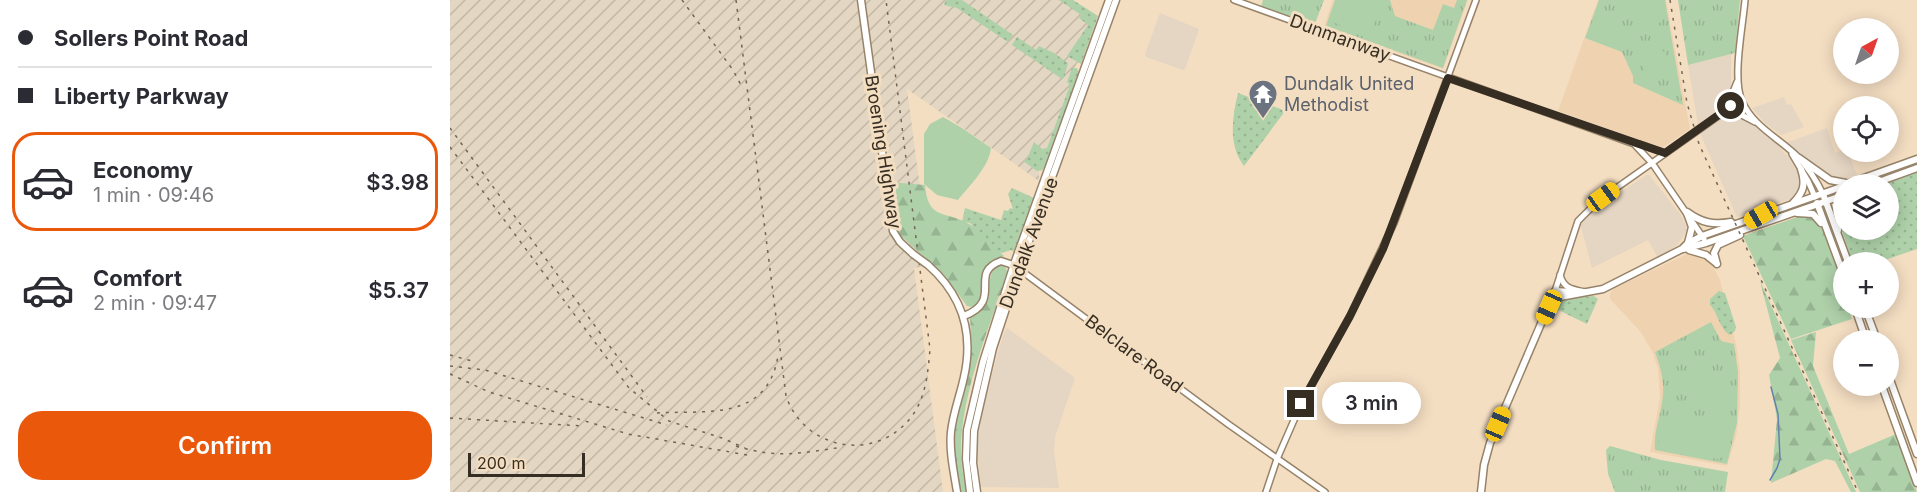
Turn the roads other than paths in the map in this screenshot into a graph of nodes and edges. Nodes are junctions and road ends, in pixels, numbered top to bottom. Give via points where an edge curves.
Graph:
1 (861, 0) edge
2 (1109, 0) edge
3 (1116, 0) edge
4 (1234, 0) edge
5 (1476, 0) edge
6 (1745, 0) edge
7 (1448, 78) junction
8 (1738, 79) junction
9 (1741, 100) junction
10 (1724, 111) junction
11 (1718, 115) junction
12 (1758, 124) junction
13 (1634, 144) junction
14 (1787, 148) junction
15 (1665, 153) junction
16 (1799, 159) junction
17 (1917, 159) edge
18 (1652, 163) junction
19 (1917, 168) edge
20 (1801, 169) junction
21 (1875, 174) edge
22 (1899, 175) edge
23 (1833, 180) edge
24 (1833, 190) edge
25 (1823, 194) junction
26 (1815, 197) junction
27 (1833, 199) edge
28 (1826, 202) junction
29 (1792, 205) junction
30 (1818, 205) junction
31 (1687, 212) junction
32 (1793, 213) junction
33 (1761, 215) junction
34 (1743, 220) junction
35 (1833, 221) edge
36 (1756, 226) junction
37 (1702, 236) junction
38 (1829, 236) junction
39 (1706, 243) junction
40 (1684, 247) junction
41 (1835, 252) edge
42 (1017, 267) junction
43 (1560, 274) junction
44 (1586, 292) junction
45 (1554, 293) junction
46 (1566, 296) junction
47 (1549, 307) junction
48 (964, 316) junction
49 (986, 362) junction
50 (1886, 396) edge
51 (1896, 396) edge
52 (1917, 453) edge
53 (1277, 459) junction
54 (1917, 483) edge
55 (957, 492) edge
56 (970, 492) edge
57 (977, 492) edge
58 (1266, 492) edge
59 (1325, 492) edge
60 (1481, 492) edge

1 - 48 main road, Broening Highway, bridge via 893,231 949,286
2 - 42 main road, Dundalk Avenue
3 - 42 main road, Dundalk Avenue
4 - 7 street, Dunmanway
5 - 7 street
6 - 8 street
7 - 13 street, Dunmanway
7 - 53 street via 1383,249
8 - 9 street
8 - 10 street
9 - 10 street
9 - 12 street
10 - 11 street
11 - 12 street via 1734,111
11 - 15 street
12 - 14 street
13 - 15 street
13 - 18 street, Dunmanway
14 - 16 street
14 - 20 street
15 - 18 street
16 - 23 main road
16 - 25 street
17 - 21 main road
18 - 31 street, Dunmanway
18 - 43 street via 1583,214 1574,229
19 - 22 main road
20 - 26 street
20 - 29 main road via 1804,190
24 - 25 main road
25 - 26 main road
25 - 28 main road
26 - 29 main road
26 - 30 main road
27 - 28 main road
28 - 30 main road
28 - 35 main road
29 - 33 main road
30 - 32 main road
30 - 38 main road
31 - 34 main road via 1708,224
31 - 37 street, Dunmanway
31 - 40 main road via 1692,227
32 - 36 main road
32 - 38 main road via 1815,216
33 - 34 main road
33 - 39 main road via 1710,237
34 - 37 main road
36 - 39 main road
36 - 40 main road via 1718,244 1714,253 1717,264
37 - 39 street, Dunmanway
37 - 40 main road
38 - 41 main road
39 - 40 main road
40 - 44 main road via 1610,286
42 - 48 main road via 1001,261 990,267 983,303
42 - 49 main road, Dundalk Avenue
42 - 53 street, Belclare Road
43 - 44 street via 1568,288
43 - 45 street
44 - 45 main road
44 - 46 main road
45 - 46 main road
45 - 47 main road
46 - 47 main road
47 - 60 main road via 1490,443
48 - 55 main road, Broening Highway via 967,356 951,440
49 - 56 main road, Dundalk Avenue via 967,430
49 - 57 main road, Dundalk Avenue via 974,431
50 - 54 main road
51 - 52 main road
53 - 58 street
53 - 59 street, Belclare Road

